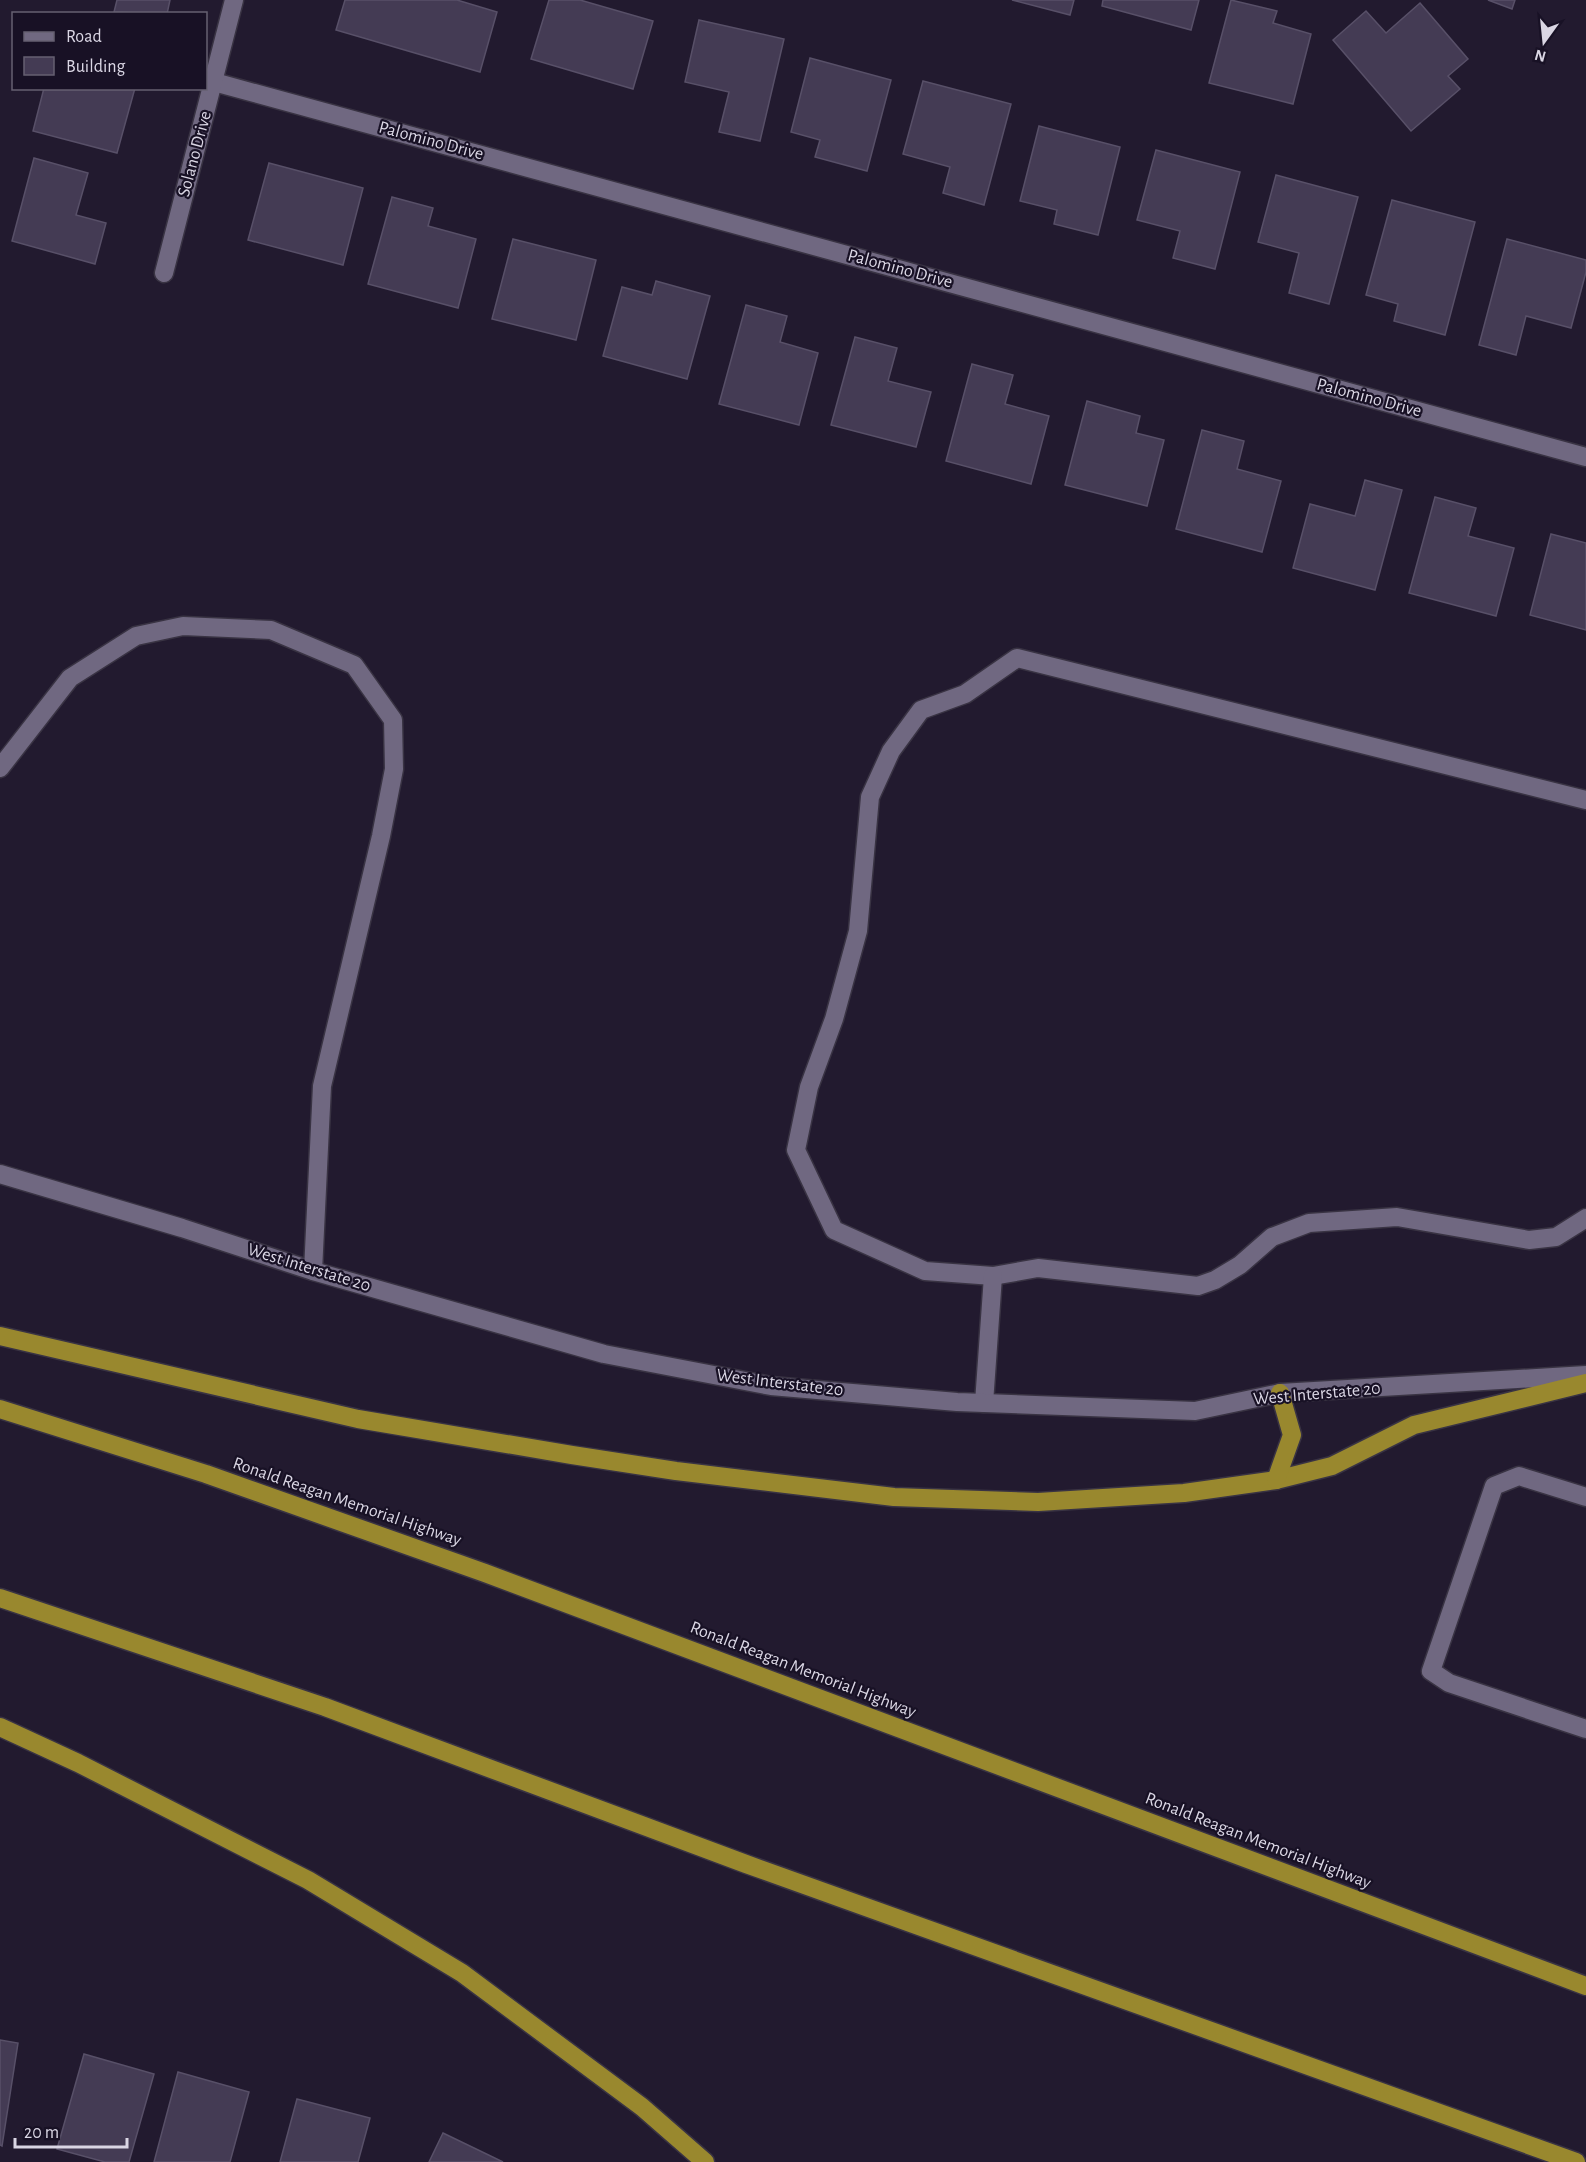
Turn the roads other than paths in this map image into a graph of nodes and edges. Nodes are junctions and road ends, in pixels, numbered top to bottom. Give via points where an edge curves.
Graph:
1 (234, 0) edge
2 (214, 82) junction
3 (164, 273) dead end
4 (1586, 457) edge
5 (0, 768) edge
6 (1586, 800) edge
7 (0, 1174) edge
8 (1586, 1218) edge
9 (313, 1271) junction
10 (993, 1276) junction
11 (0, 1336) edge
12 (1586, 1375) edge
13 (1586, 1383) edge
14 (1280, 1393) junction
15 (984, 1403) junction
16 (0, 1409) edge
17 (1275, 1480) junction
18 (1586, 1497) edge
19 (0, 1598) edge
20 (0, 1727) edge
21 (1586, 1729) edge
22 (1586, 1986) edge
23 (705, 2162) edge
24 (1576, 2162) edge

1 - 2 street, Solano Drive
2 - 3 street, Solano Drive
2 - 4 street, Palomino Drive
5 - 9 street via 70,678 136,636 183,626 271,630 354,665 393,720 394,769 322,1086
6 - 10 street via 1017,658 965,694 921,710 891,751 870,797 858,931 834,1018 809,1087 796,1150 834,1230 925,1271
7 - 9 street, West Interstate 20
8 - 10 street via 1556,1237 1530,1240 1398,1217 1310,1223 1272,1237 1240,1265 1198,1286 1038,1268
9 - 15 street, West Interstate 20 via 604,1354 771,1386
10 - 15 street
11 - 17 highway via 358,1419 676,1471 847,1492 1038,1502 1185,1493
12 - 14 street, West Interstate 20
13 - 17 highway via 1414,1425 1332,1466
14 - 15 street, West Interstate 20 via 1195,1411
14 - 17 highway via 1292,1435
16 - 22 highway, Ronald Reagan Memorial Highway via 206,1474 485,1573
18 - 21 street via 1519,1476 1494,1486 1431,1671 1449,1683
19 - 24 highway via 326,1707 757,1868
20 - 23 highway via 308,1880 462,1973 642,2107

